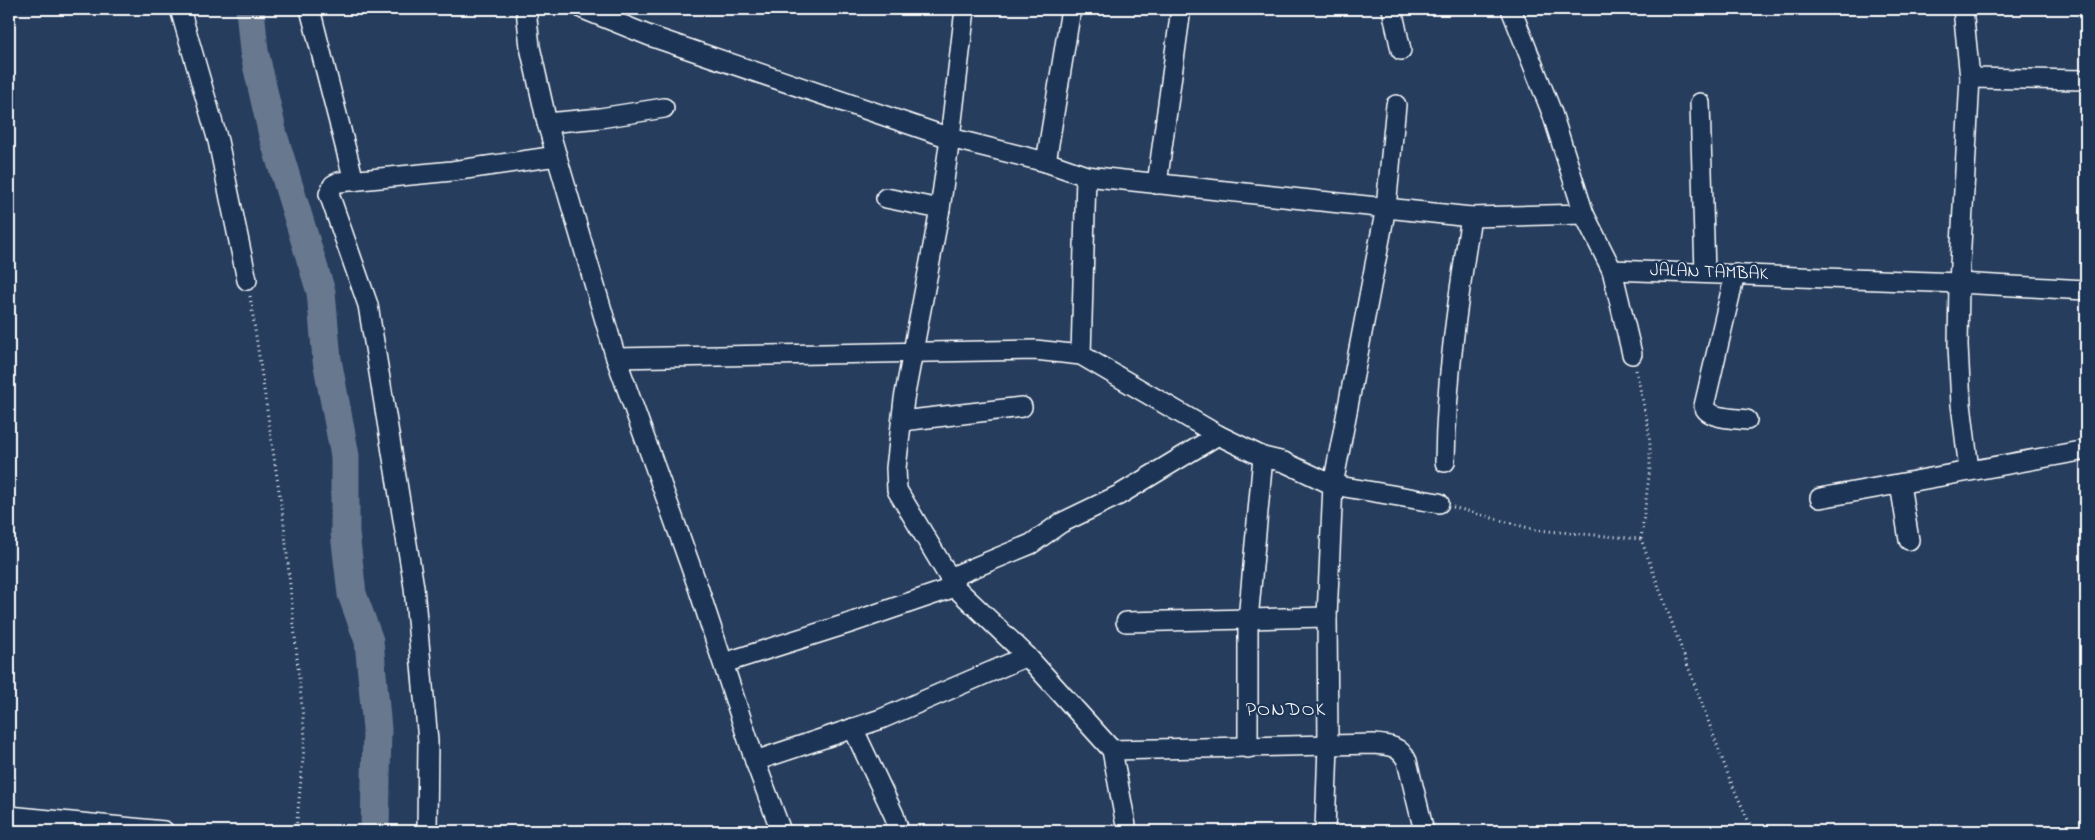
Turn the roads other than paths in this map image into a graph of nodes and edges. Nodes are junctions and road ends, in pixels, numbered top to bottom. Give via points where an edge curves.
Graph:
1 (180, 9) edge
2 (310, 9) edge
3 (526, 9) edge
4 (583, 9) edge
5 (965, 9) edge
6 (1072, 9) edge
7 (1181, 9) edge
8 (1392, 9) edge
9 (1511, 9) edge
10 (1963, 9) edge
11 (1401, 50) dead end
12 (1970, 78) junction
13 (2086, 80) edge
14 (1700, 104) dead end
15 (1396, 105) dead end
16 (664, 108) dead end
17 (547, 123) junction
18 (950, 138) junction
19 (557, 156) junction
20 (1046, 162) junction
21 (1086, 176) junction
22 (354, 181) junction
23 (1158, 184) junction
24 (886, 198) dead end
25 (1386, 207) junction
26 (940, 209) junction
27 (1584, 214) junction
28 (1471, 217) junction
29 (1612, 270) junction
30 (1706, 273) junction
31 (1734, 274) junction
32 (248, 280) road end
33 (1959, 282) junction
34 (2086, 290) edge
35 (912, 352) junction
36 (1632, 354) road end
37 (1081, 355) junction
38 (616, 358) junction
39 (1022, 407) dead end
40 (1747, 420) dead end
41 (902, 421) junction
42 (1218, 434) junction
43 (2086, 450) edge
44 (1262, 457) junction
45 (1446, 462) dead end
46 (1969, 470) junction
47 (1900, 484) junction
48 (1332, 485) junction
49 (1820, 498) dead end
50 (1439, 503) road end
51 (1909, 540) dead end
52 (947, 587) junction
53 (1327, 617) junction
54 (1248, 620) junction
55 (1126, 622) dead end
56 (1020, 659) junction
57 (724, 663) junction
58 (853, 728) junction
59 (1328, 745) junction
60 (1248, 748) junction
61 (1112, 750) junction
62 (755, 761) junction
63 (9, 816) edge
64 (164, 831) edge
65 (427, 831) edge
66 (781, 831) edge
67 (900, 831) edge
68 (1127, 831) edge
69 (1325, 831) edge
70 (1424, 831) edge

1 - 32 street via 218,141
2 - 22 street
3 - 17 street via 530,47
4 - 18 street via 650,36
5 - 18 street
6 - 20 street
7 - 23 street
8 - 11 street
9 - 27 street via 1552,113
10 - 12 street
12 - 13 street
12 - 33 street
14 - 30 street
15 - 25 street
16 - 17 street
17 - 19 street
18 - 20 street
18 - 26 street
19 - 22 street
19 - 38 street
20 - 21 street
21 - 23 street
21 - 37 street
22 - 65 street via 339,182 329,194 368,305 414,587 428,741
23 - 25 street
24 - 26 street
25 - 28 street
25 - 48 street
26 - 35 street
27 - 28 street
27 - 29 street
28 - 45 street via 1446,406
29 - 30 street, JALAN TAMBAK
29 - 36 street
30 - 31 street, JALAN TAMBAK
31 - 33 street, JALAN TAMBAK
31 - 40 street via 1704,406 1713,415
33 - 34 street, JALAN TAMBAK
33 - 46 street via 1961,404
35 - 37 street via 1035,350
35 - 38 street
35 - 41 street
37 - 42 street
38 - 57 street
39 - 41 street
41 - 52 street via 896,468 897,490
42 - 44 street
42 - 52 street via 1119,495 1061,523 1031,544
43 - 46 street
44 - 48 street via 1284,462
44 - 54 street
46 - 47 street
47 - 49 street
47 - 51 street
48 - 50 street
48 - 53 street
52 - 56 street
52 - 57 street
53 - 54 street
53 - 59 street
54 - 55 street
54 - 60 street
56 - 58 street
56 - 61 street
57 - 62 street
58 - 62 street
58 - 67 street
59 - 60 street
59 - 69 street
59 - 70 street via 1373,744 1399,749 1407,761
60 - 61 street
61 - 68 street
62 - 66 street
63 - 64 street

